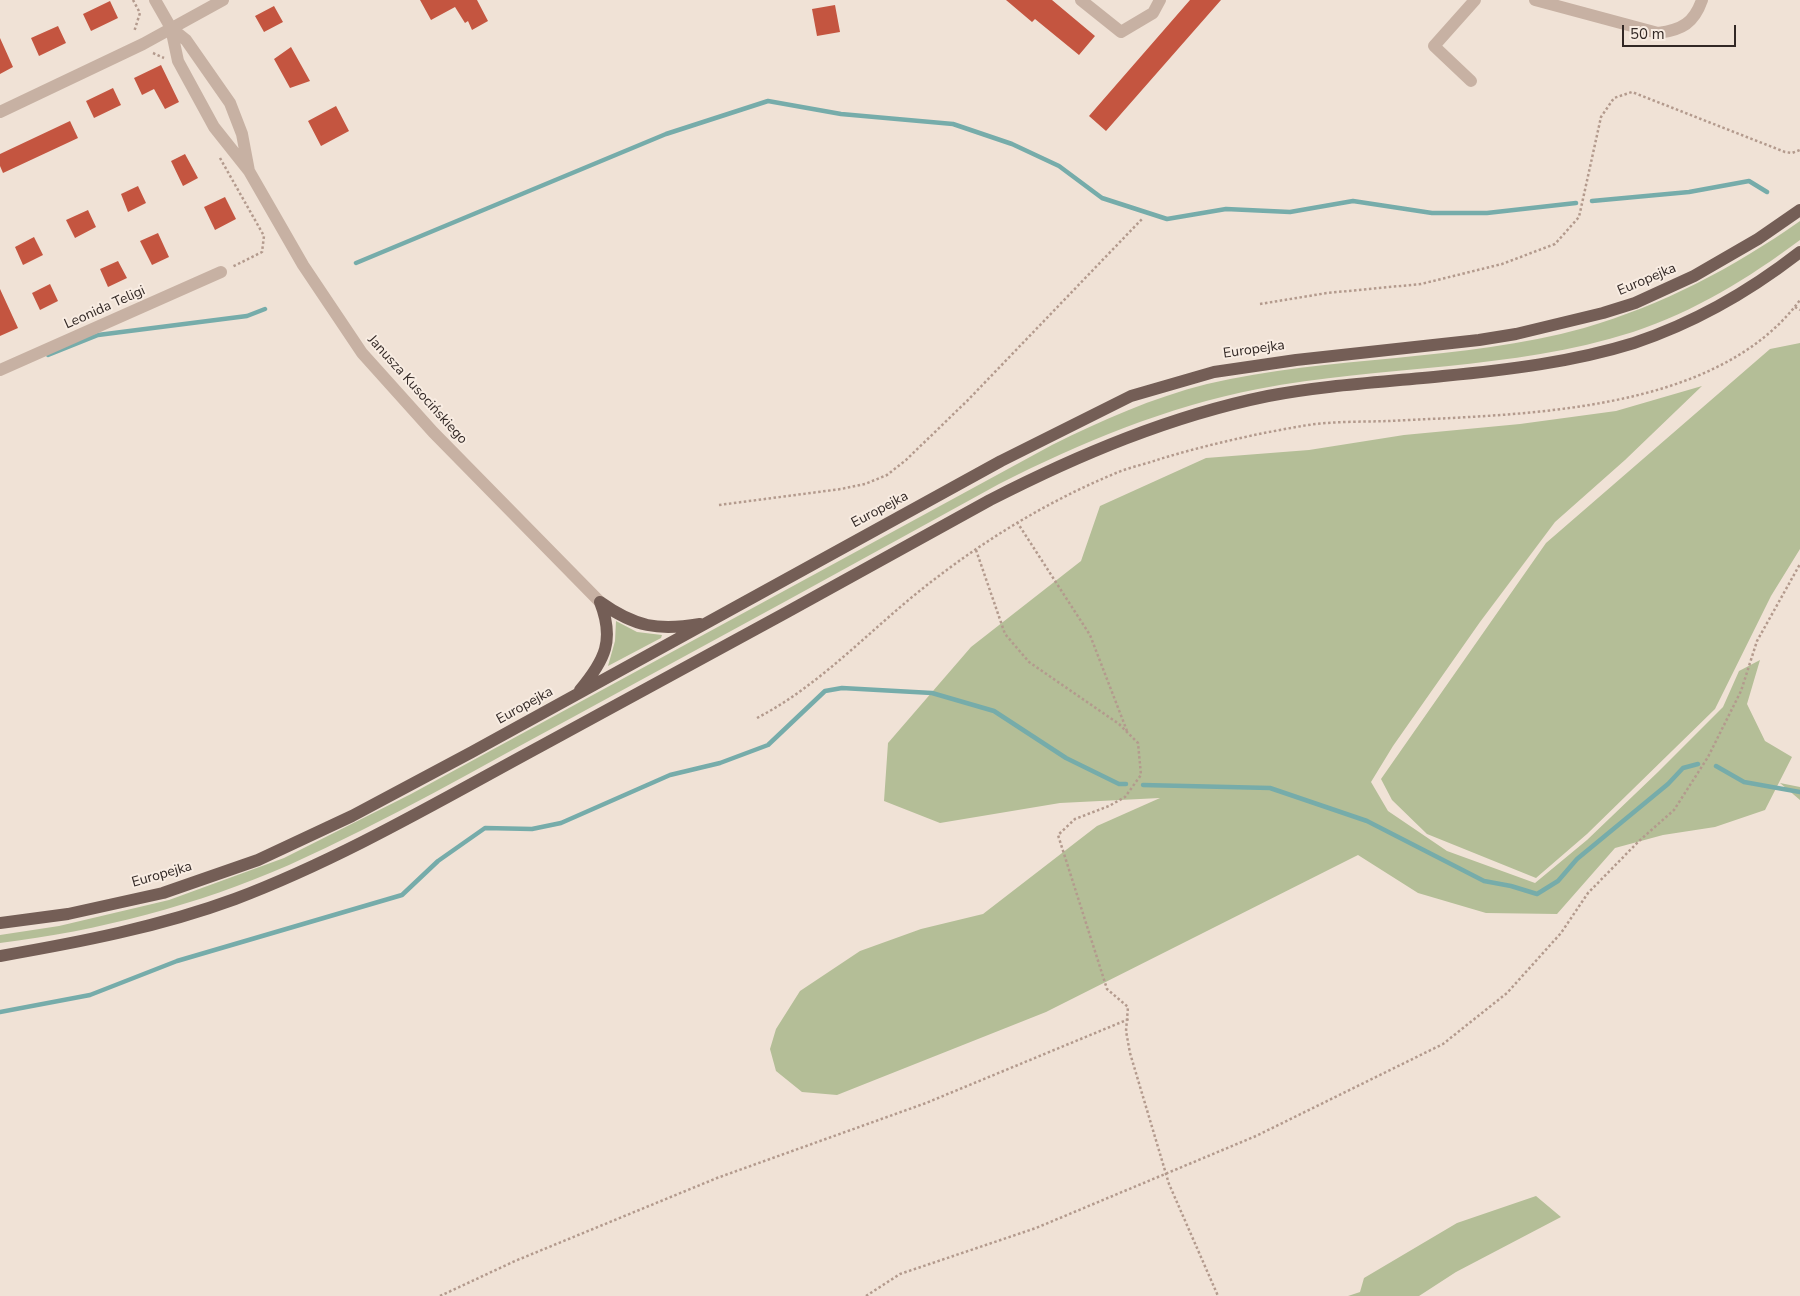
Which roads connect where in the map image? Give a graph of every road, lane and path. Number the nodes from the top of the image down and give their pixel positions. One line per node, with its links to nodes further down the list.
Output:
1 (155, 0): 8 (street, Janusza Kusocińskiego)
2 (223, 0): 8 (street)
3 (1081, 0): 4 (street)
4 (1160, 0)
5 (1475, 0): 9 (street)
6 (1535, 0): 7 (street)
7 (1702, 0)
8 (171, 28): 10 (street); 12 (street, Janusza Kusocińskiego); 12 (street, Janusza Kusocińskiego)
9 (1471, 81)
10 (0, 112)
11 (1800, 150): 19 (path)
12 (249, 171): 27 (street, Janusza Kusocińskiego)
13 (1800, 210): 28 (main road, Europejka)
14 (1142, 218): 23 (path)
15 (262, 252): 17 (path)
16 (1800, 252): 33 (main road)
17 (222, 272): 22 (street, Leonida Teligi)
18 (1800, 300): 20 (path)
19 (1260, 304)
20 (1795, 307): 21 (path); 24 (path)
21 (1800, 310)
22 (0, 370)
23 (719, 505)
24 (1017, 522): 25 (path); 31 (path)
25 (976, 550): 30 (path); 31 (path)
26 (1800, 564): 35 (path)
27 (600, 602): 28 (main road); 29 (main road)
28 (708, 623): 29 (main road, Europejka)
29 (574, 696): 32 (main road, Europejka)
30 (757, 718)
31 (1128, 732): 34 (path)
32 (0, 923)
33 (0, 956)
34 (1129, 1019): 35 (path); 36 (path)
35 (1166, 1174): 37 (path); 38 (path)
36 (440, 1296)
37 (866, 1296)
38 (1218, 1296)

